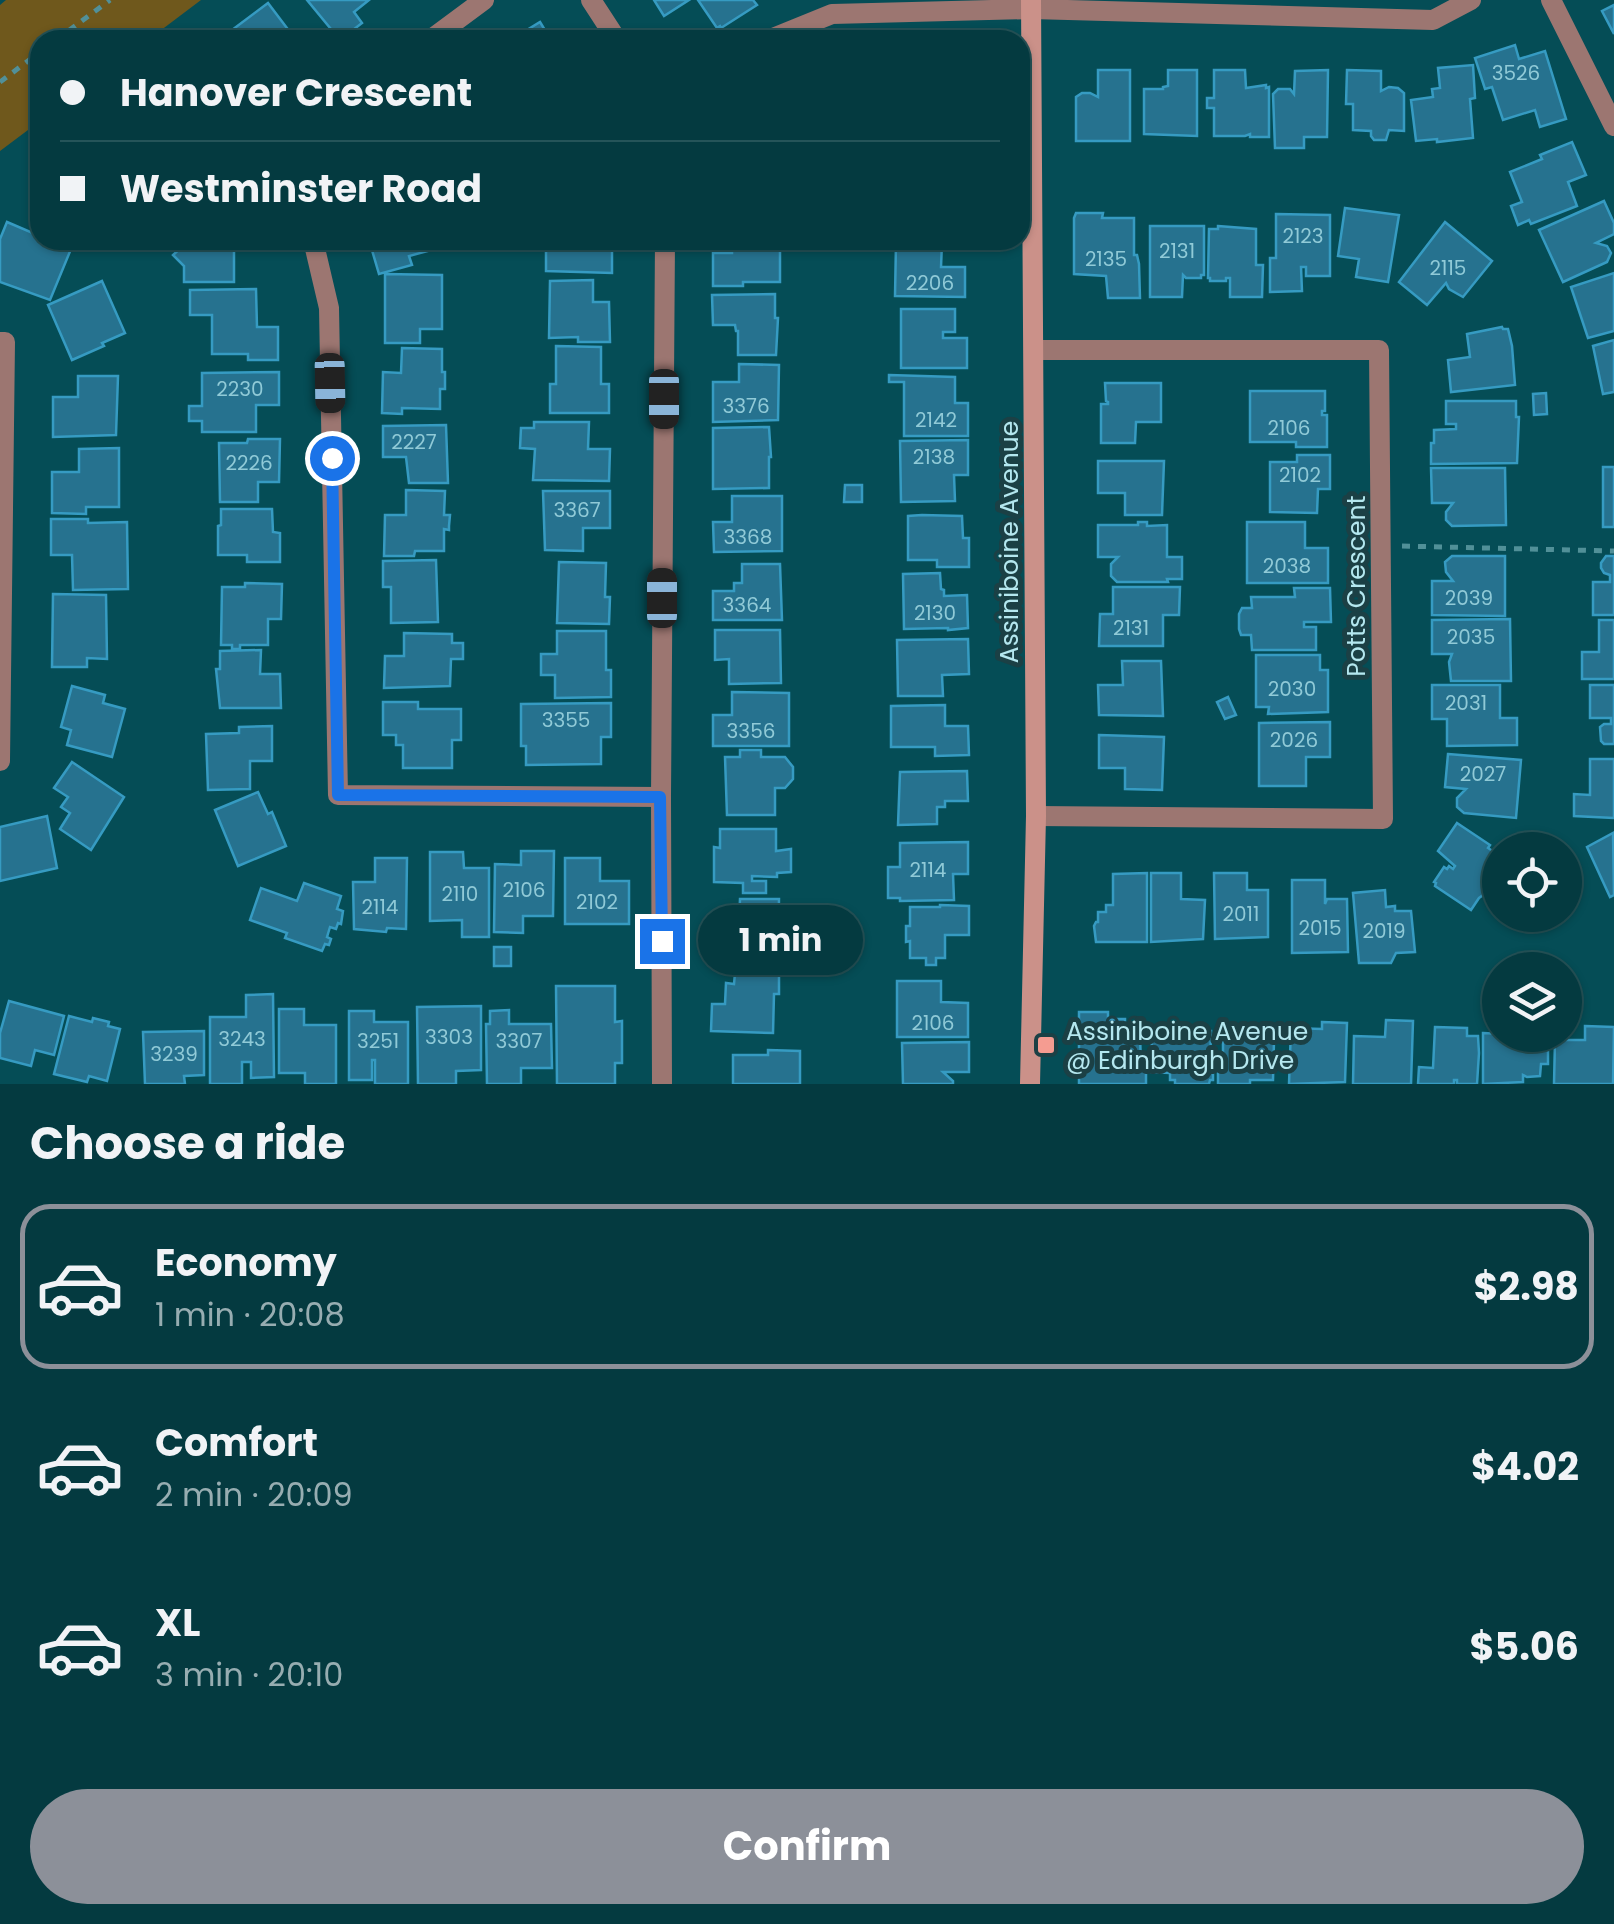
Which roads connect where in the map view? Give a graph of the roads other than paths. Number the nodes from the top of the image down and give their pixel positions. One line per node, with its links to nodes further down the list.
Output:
1 (484, 0): 7 (street)
2 (591, 0): 8 (street)
3 (1472, 0): 6 (street)
4 (1551, 0): 10 (street)
5 (1031, 4): 6 (street); 9 (street); 14 (street, Assiniboine Avenue)
6 (1265, 7)
7 (444, 30)
8 (610, 30)
9 (793, 30)
10 (1614, 126)
11 (314, 250): 16 (street)
12 (665, 250): 16 (street)
13 (0, 342): 15 (street)
14 (1034, 350): 17 (street, Assiniboine Avenue); 17 (street, Potts Crescent)
15 (0, 761)
16 (660, 797): 18 (street)
17 (1036, 816): 19 (street, Assiniboine Avenue)
18 (662, 1084)
19 (1030, 1084)

